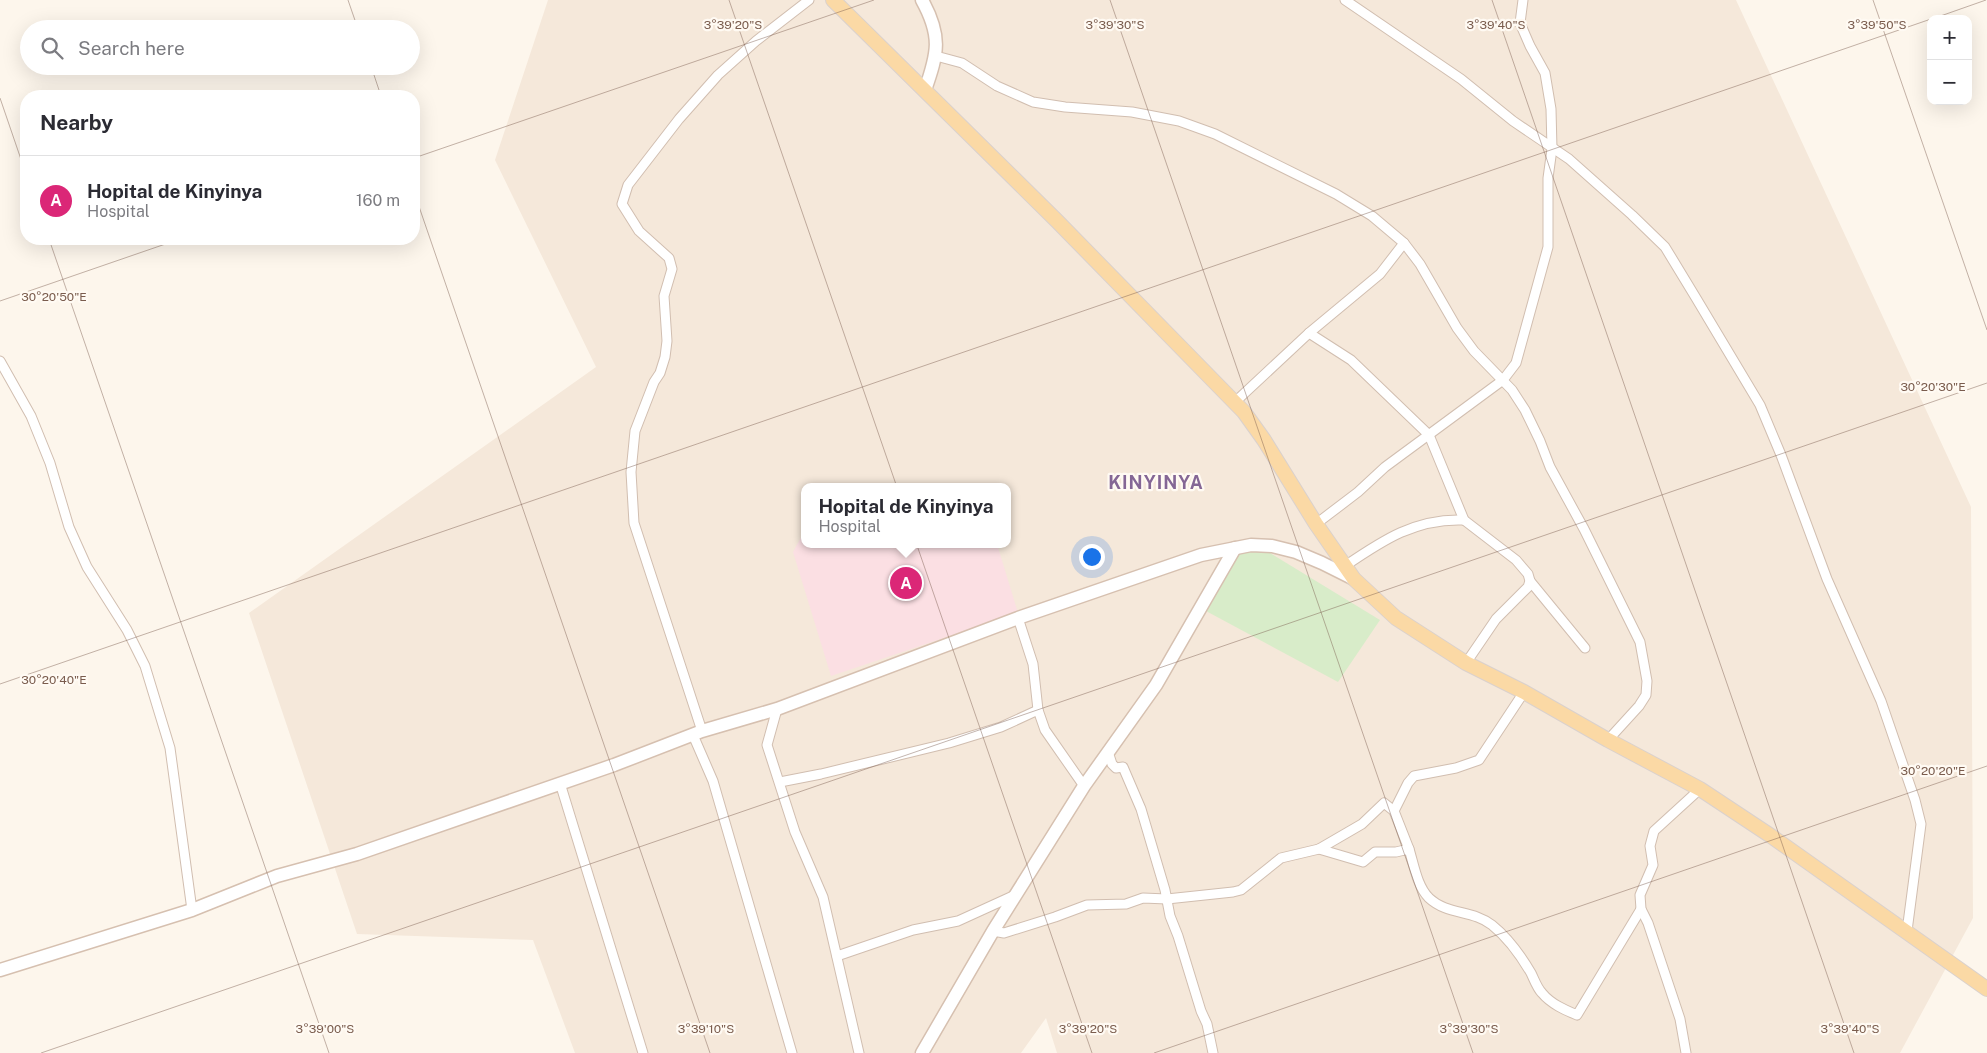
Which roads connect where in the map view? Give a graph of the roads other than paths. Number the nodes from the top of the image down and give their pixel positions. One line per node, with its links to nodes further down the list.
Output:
1 (809, 0): 27 (street)
2 (832, 0): 7 (main road)
3 (922, 0): 6 (main road)
4 (1345, 0): 8 (street)
5 (1523, 0): 8 (street)
6 (936, 56): 7 (main road); 9 (street)
7 (925, 90): 13 (main road)
8 (1552, 149): 12 (street); 42 (street)
9 (1404, 243): 10 (street); 12 (street)
10 (1309, 333): 13 (street); 14 (street)
11 (0, 361): 40 (street)
12 (1503, 380): 14 (street); 28 (street)
13 (1235, 402): 16 (main road)
14 (1429, 435): 15 (street); 16 (street)
15 (1464, 520): 18 (street); 20 (street)
16 (1316, 524): 18 (main road)
17 (1235, 548): 19 (main road); 21 (main road); 29 (main road)
18 (1345, 566): 19 (main road)
19 (1354, 580): 23 (main road)
20 (1530, 581): 22 (street); 23 (street)
21 (1018, 618): 25 (main road); 26 (street)
22 (1584, 648)
23 (1466, 663): 24 (main road)
24 (1524, 692): 28 (main road); 34 (street)
25 (778, 709): 27 (main road); 30 (street)
26 (1038, 710): 30 (street); 32 (street)
27 (698, 733): 31 (main road); 47 (street)
28 (1608, 740): 33 (main road)
29 (1108, 752): 32 (main road); 38 (street)
30 (780, 782): 43 (street)
31 (560, 783): 40 (main road); 46 (street)
32 (1084, 786): 37 (main road)
33 (1700, 789): 39 (street); 42 (main road)
34 (1394, 812): 35 (street); 36 (street)
35 (1319, 849): 36 (street); 38 (street)
36 (1408, 849): 39 (street)
37 (1015, 895): 41 (main road); 43 (street)
38 (1167, 899): 41 (street); 50 (street)
39 (1641, 909): 51 (street)
40 (192, 910): 44 (main road)
41 (993, 931): 49 (main road)
42 (1907, 931): 45 (main road)
43 (836, 956): 48 (street)
44 (0, 970)
45 (1987, 989)
46 (642, 1053)
47 (792, 1053)
48 (859, 1053)
49 (922, 1053)
50 (1214, 1053)
51 (1686, 1053)

